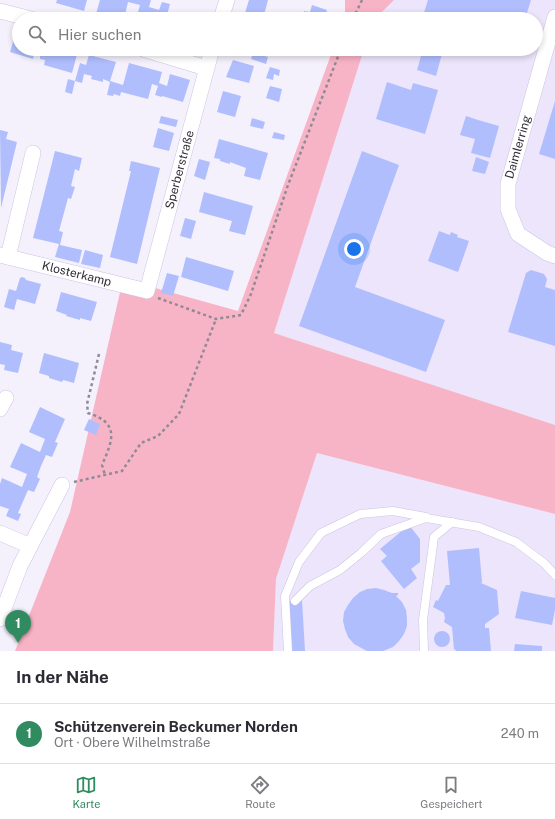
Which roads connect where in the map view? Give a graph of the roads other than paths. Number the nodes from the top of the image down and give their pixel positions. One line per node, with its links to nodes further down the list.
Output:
1 (227, 0): 3 (street)
2 (0, 11): 4 (street)
3 (223, 12)
4 (12, 14)
5 (555, 17): 11 (street, Daimlerring)
6 (166, 56): 8 (street)
7 (210, 56): 8 (street, Sperberstraße)
8 (206, 68): 12 (street, Sperberstraße)
9 (33, 153): 10 (street, Klosterkamp)
10 (4, 256): 12 (street, Klosterkamp)
11 (555, 256)
12 (147, 290)
13 (62, 485): 17 (street)
14 (426, 518): 15 (lane); 19 (lane); 21 (lane)
15 (452, 522): 18 (lane); 22 (lane)
16 (0, 533): 17 (street)
17 (30, 546): 20 (street)
18 (555, 574)
19 (295, 600)
20 (0, 619)
21 (288, 651)
22 (424, 651)

